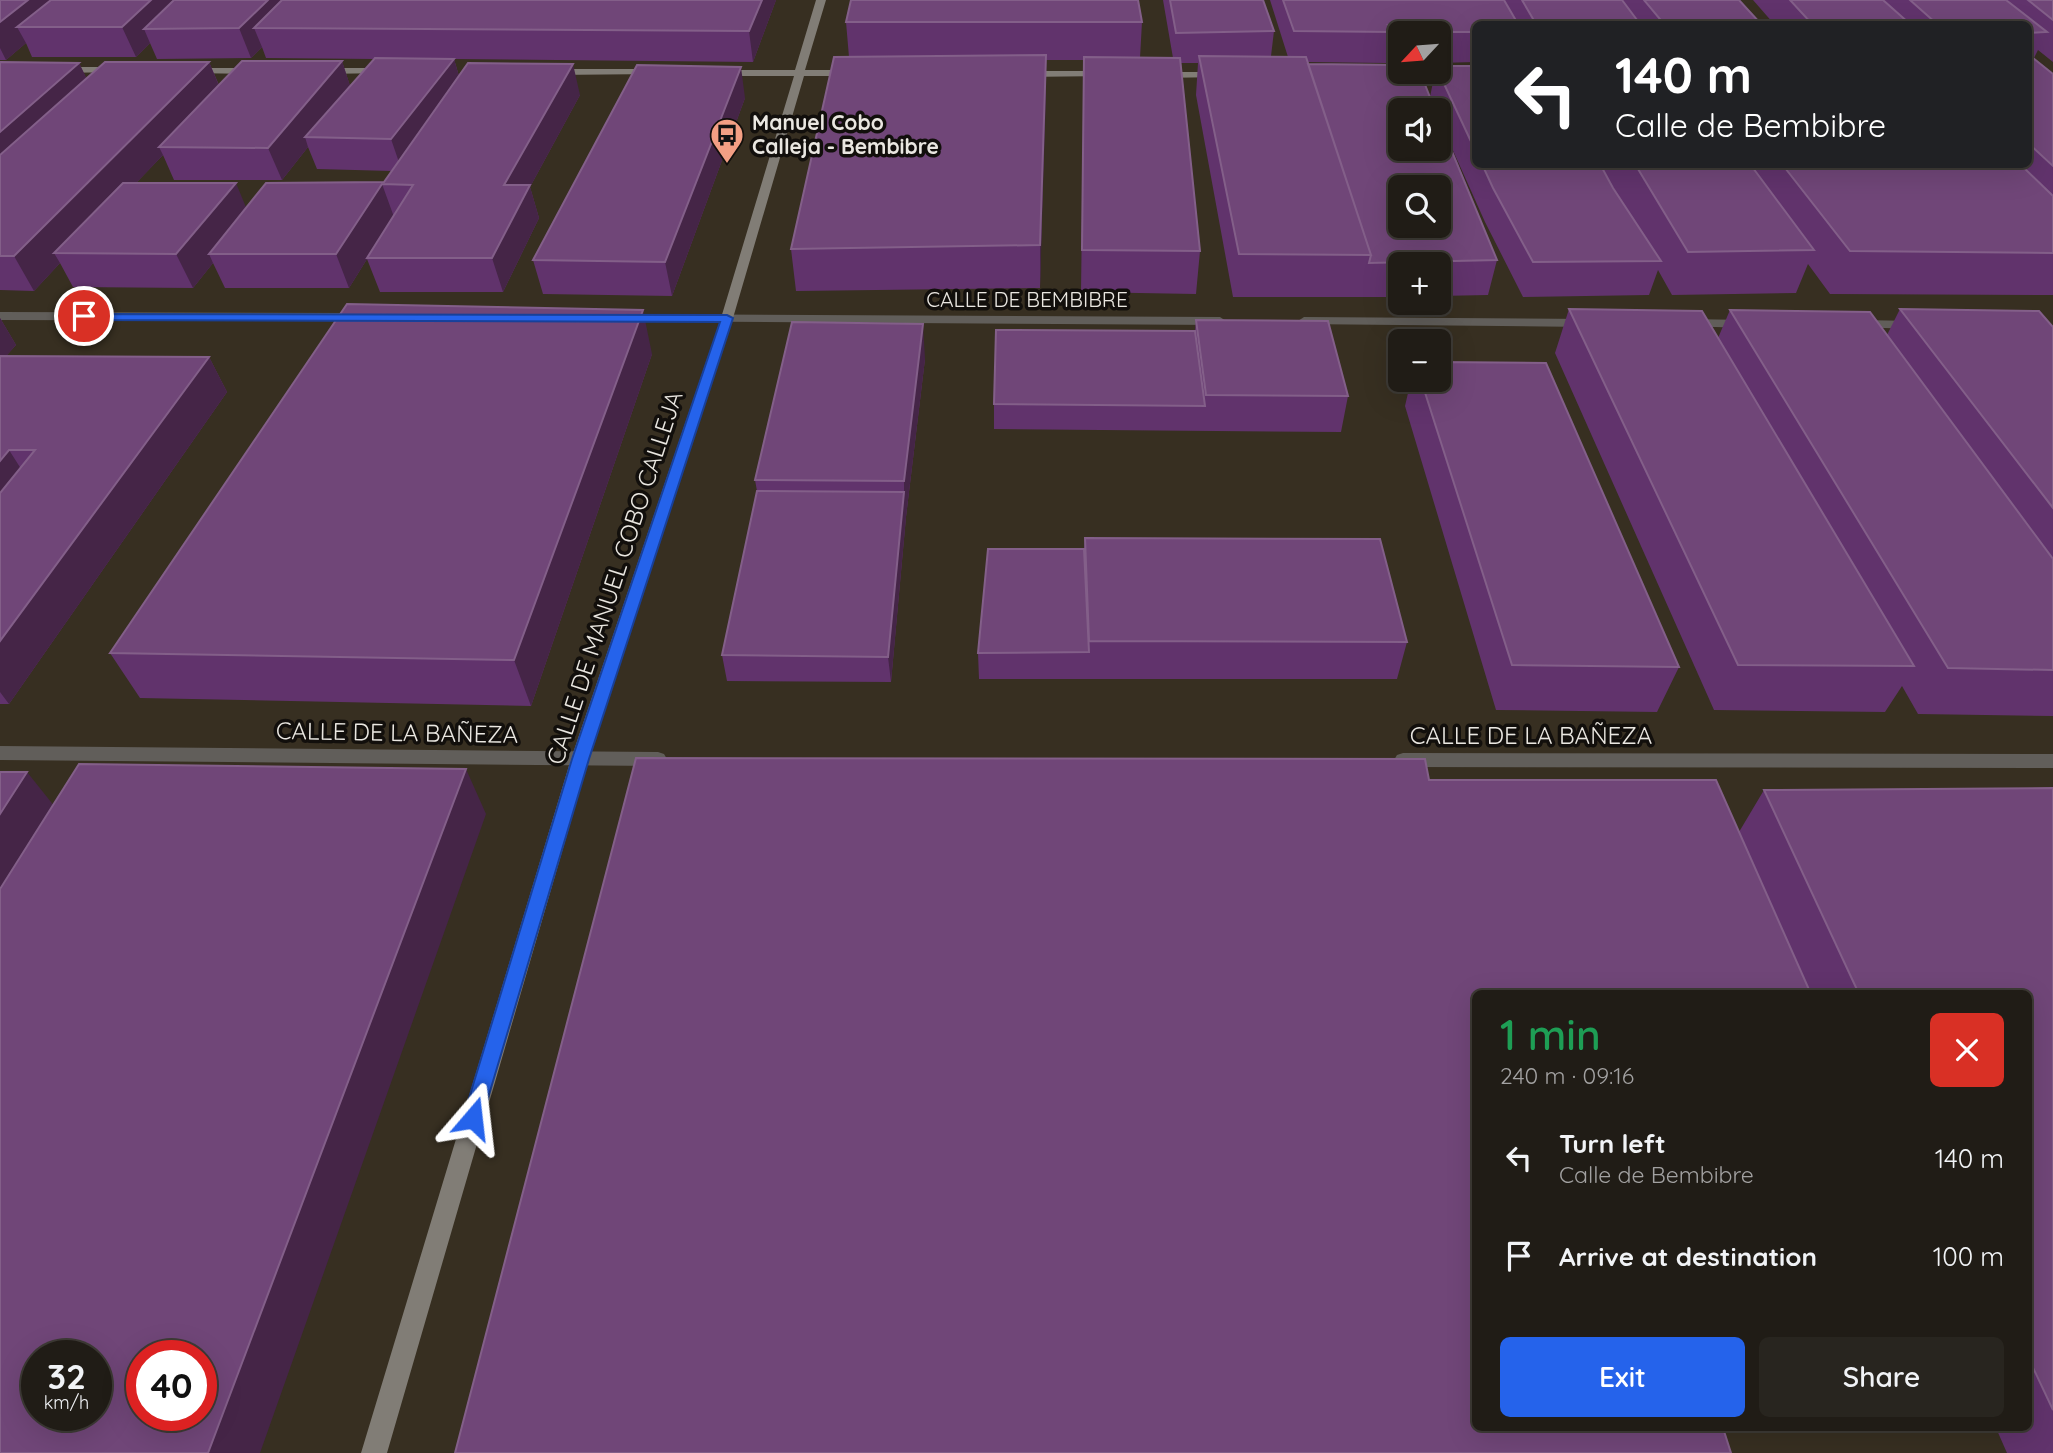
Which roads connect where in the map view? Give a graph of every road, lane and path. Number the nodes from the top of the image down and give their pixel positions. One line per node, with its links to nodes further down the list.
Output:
1 (821, 0): 11 (street, CALLE DE MANUEL COBO CALLEJA)
2 (42, 70): 3 (street)
3 (126, 70)
4 (182, 71): 5 (street)
5 (266, 71)
6 (308, 71): 7 (street)
7 (392, 71)
8 (546, 72): 9 (street)
9 (672, 72)
10 (700, 72): 11 (street)
11 (801, 73): 12 (street); 22 (street, CALLE DE MANUEL COBO CALLEJA)
12 (871, 73)
13 (1008, 74): 14 (street)
14 (1118, 74)
15 (1145, 75): 16 (street)
16 (1228, 75)
17 (1451, 76): 18 (street)
18 (1472, 76)
19 (0, 316): 20 (street)
20 (377, 317)
21 (615, 318): 22 (street, CALLE DE BEMBIBRE)
22 (727, 318): 23 (street, CALLE DE BEMBIBRE); 31 (street, CALLE DE MANUEL COBO CALLEJA)
23 (1234, 321)
24 (1290, 321): 25 (street)
25 (1609, 323)
26 (1678, 323): 27 (street)
27 (1762, 324)
28 (1845, 324): 29 (street)
29 (1928, 325)
30 (0, 753): 31 (street, CALLE DE LA BAÑEZA)
31 (580, 759): 32 (street, CALLE DE LA BAÑEZA); 35 (street, CALLE DE MANUEL COBO CALLEJA)
32 (682, 759)
33 (1388, 760): 34 (street, CALLE DE LA BAÑEZA)
34 (2053, 761)
35 (374, 1453)

